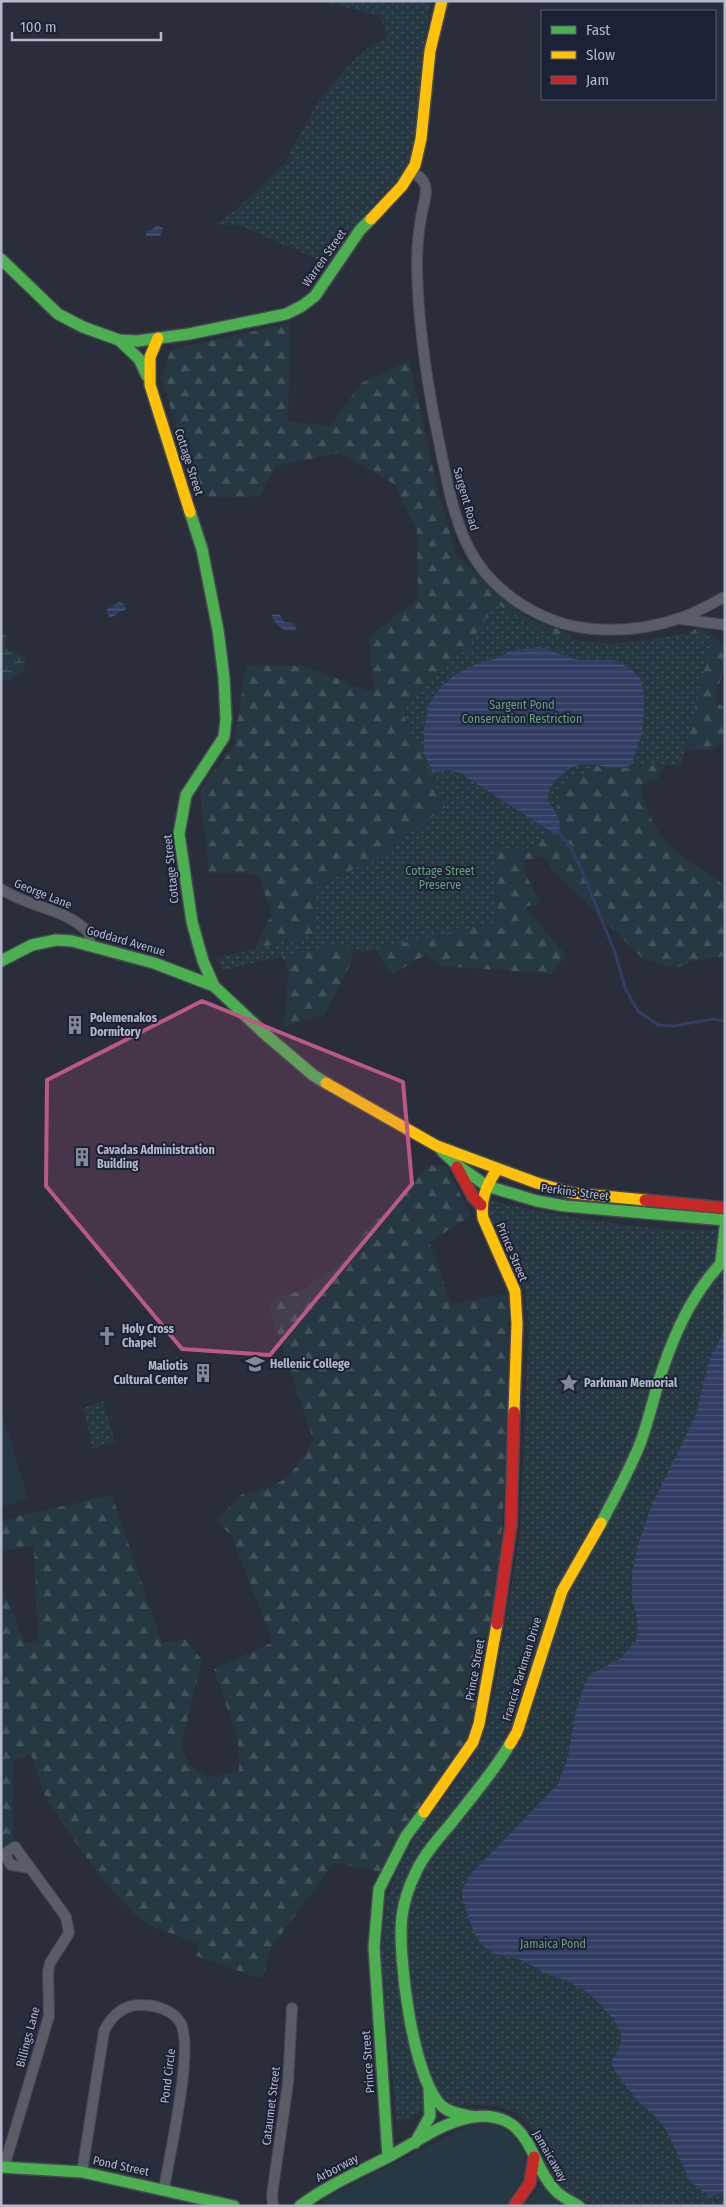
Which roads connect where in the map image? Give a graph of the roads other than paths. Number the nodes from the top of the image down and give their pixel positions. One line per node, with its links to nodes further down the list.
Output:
1 (442, 1): 2 (main road, Warren Street)
2 (412, 172): 4 (main road, Warren Street); 8 (street, Sargent Road)
3 (1, 259): 5 (main road, Warren Street)
4 (158, 338): 5 (main road, Warren Street); 6 (main road, Cottage Street)
5 (120, 340): 6 (main road, Cottage Street)
6 (150, 385): 13 (main road, Cottage Street)
7 (725, 597): 8 (street, Sargent Road)
8 (680, 618): 9 (street)
9 (725, 625)
10 (1, 890): 11 (street, George Lane)
11 (90, 944): 12 (main road, Goddard Avenue); 13 (main road, Goddard Avenue)
12 (1, 961)
13 (214, 986): 14 (main road, Cottage Street)
14 (373, 1109): 15 (main road, Perkins Street)
15 (437, 1146): 16 (main road, Perkins Street); 17 (main road, Perkins Street)
16 (456, 1165): 18 (main road, Perkins Street); 19 (main road)
17 (497, 1169): 18 (main road); 20 (main road, Perkins Street)
18 (487, 1186): 19 (main road); 21 (main road, Perkins Street)
19 (481, 1205): 29 (main road, Prince Street)
20 (725, 1208)
21 (725, 1220)
22 (725, 1227): 23 (main road, Francis Parkman Drive)
23 (723, 1260): 26 (main road, Francis Parkman Drive)
24 (30, 1868): 31 (street, Billings Lane)
25 (292, 2008): 36 (street, Cataumet Street)
26 (428, 2085): 27 (main road, Francis Parkman Drive); 28 (main road, Francis Parkman Drive)
27 (474, 2117): 28 (main road, Jamaicaway); 30 (main road, Jamaicaway)
28 (415, 2142): 29 (main road, Jamaicaway)
29 (388, 2157): 33 (main road, Arborway)
30 (534, 2157): 39 (main road); 40 (main road, Jamaicaway)
31 (3, 2167): 32 (main road, Pond Street)
32 (82, 2172): 34 (main road, Pond Street); 34 (street, Pond Circle)
33 (332, 2186): 37 (main road, Arborway); 38 (main road)
34 (164, 2189): 35 (main road, Pond Street)
35 (234, 2206)
36 (273, 2206)
37 (300, 2206)
38 (316, 2206)
39 (514, 2206)
40 (579, 2206)

